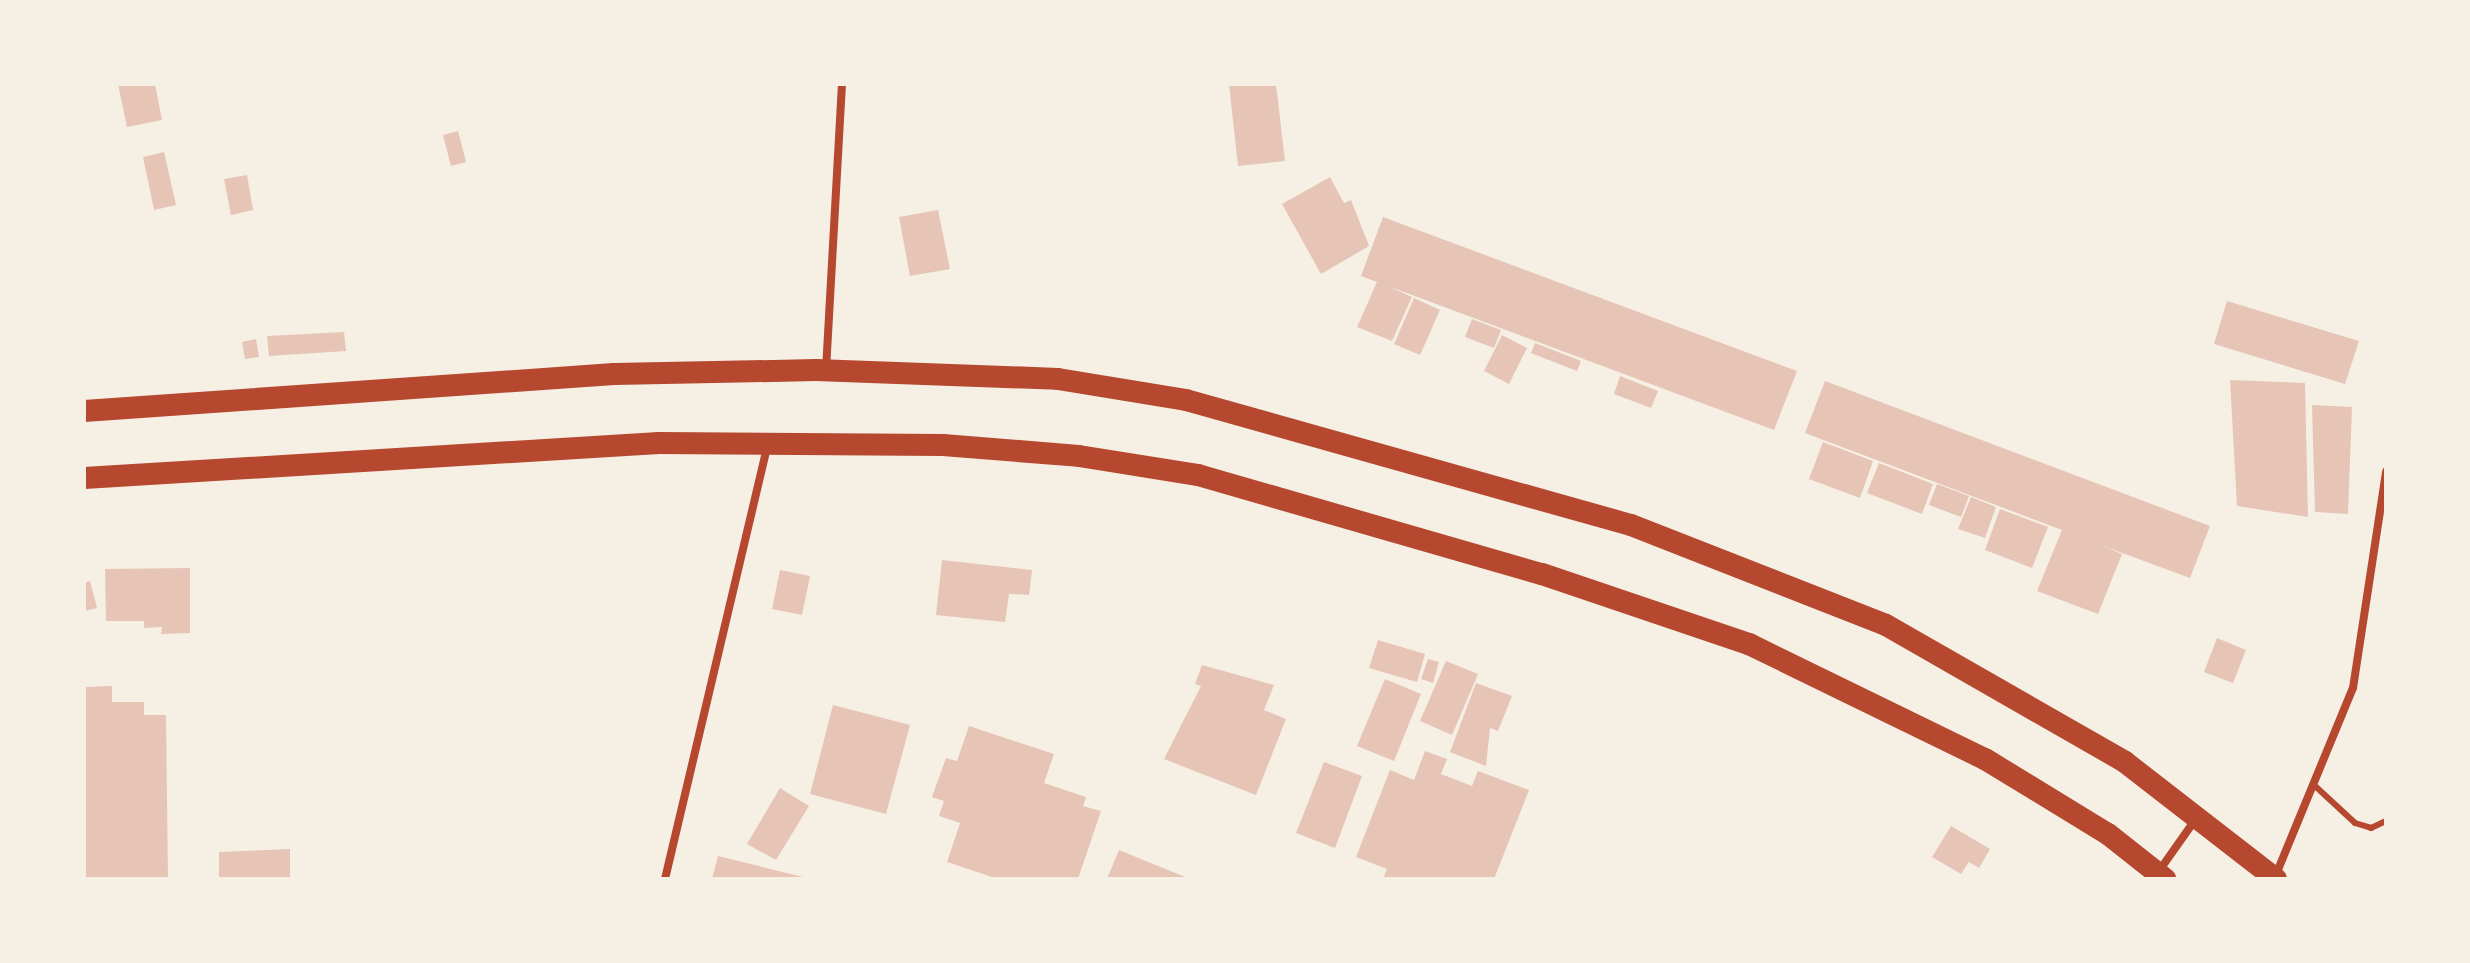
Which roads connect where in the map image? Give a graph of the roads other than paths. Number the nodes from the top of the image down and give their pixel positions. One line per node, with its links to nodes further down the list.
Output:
1 (842, 84): 2 (street)
2 (826, 371): 3 (highway); 8 (highway)
3 (84, 411)
4 (767, 445): 6 (highway); 10 (highway); 11 (street)
5 (2386, 472): 7 (street)
6 (84, 478)
7 (2314, 785): 9 (lane); 12 (street)
8 (2198, 816): 10 (street); 12 (highway)
9 (2386, 821)
10 (2160, 877)
11 (665, 879)
12 (2275, 879)

